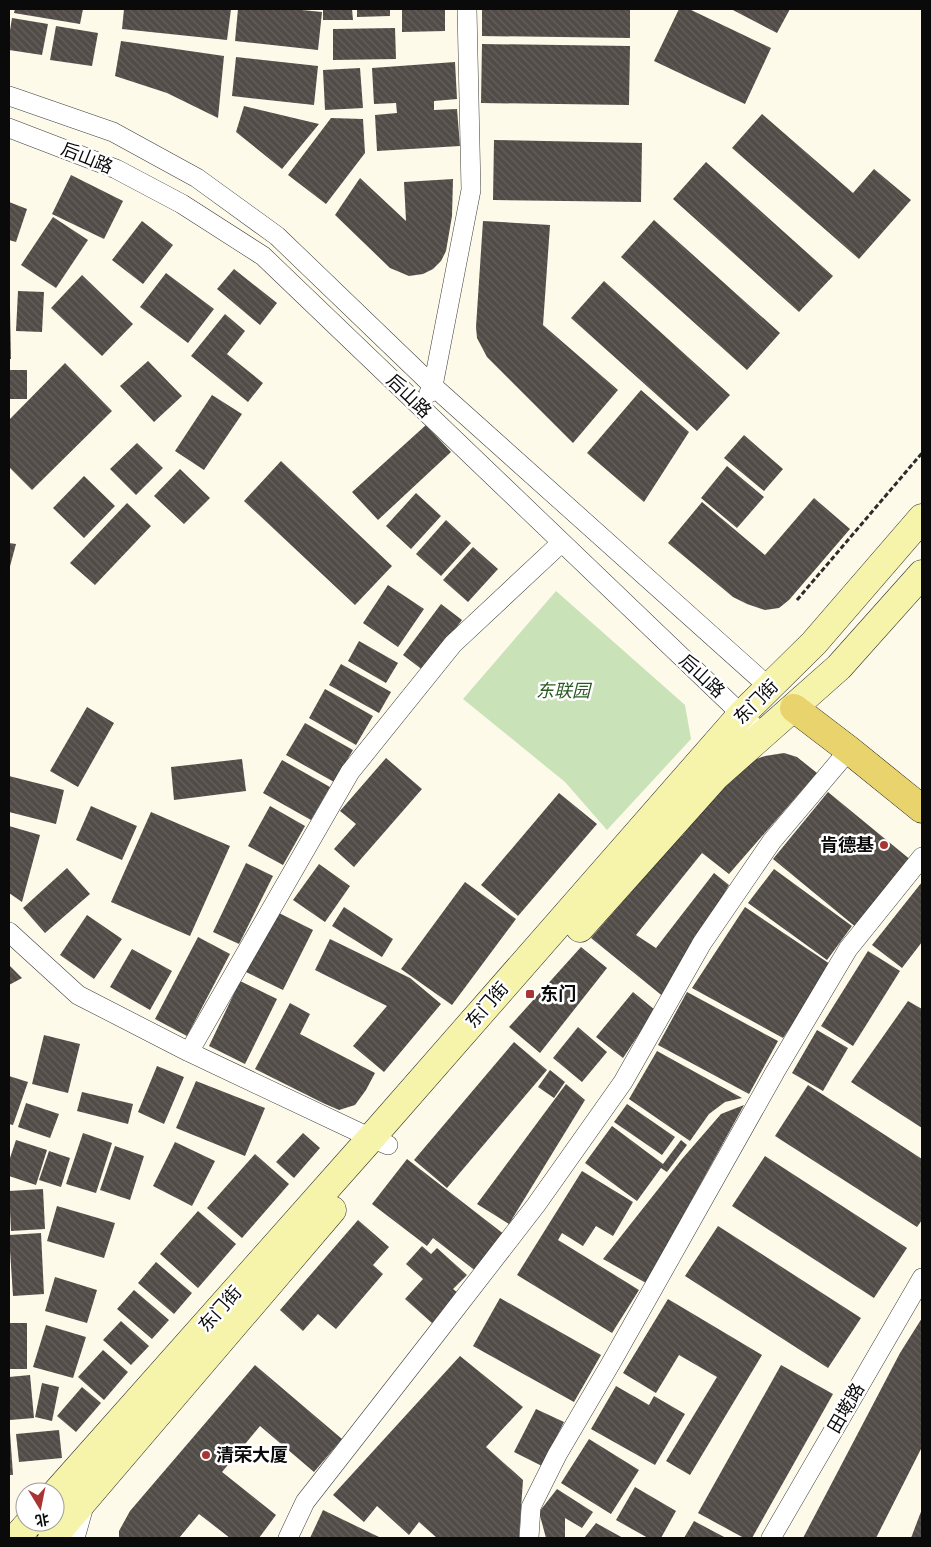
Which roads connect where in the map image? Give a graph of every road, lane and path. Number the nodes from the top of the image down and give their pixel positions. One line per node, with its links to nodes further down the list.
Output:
1 (467, 9): 4 (street)
2 (9, 96): 4 (street, 后山路)
3 (9, 128): 5 (street, 后山路)
4 (433, 386): 5 (street); 11 (street, 后山路)
5 (420, 407): 8 (street, 后山路)
6 (922, 453): 10 (path)
7 (922, 518): 11 (street, 东门街)
8 (561, 543): 13 (street, 后山路); 19 (street)
9 (922, 574): 12 (street, 东门街)
10 (797, 600)
11 (770, 688): 12 (street); 13 (street, 东门街)
12 (794, 708): 14 (street, 东门街); 15 (main road)
13 (742, 714): 14 (street, 后山路); 20 (street, 东门街)
14 (762, 734): 20 (street, 东门街)
15 (849, 750): 16 (main road); 26 (street)
16 (922, 809)
17 (922, 857): 27 (street)
18 (9, 932): 19 (street)
19 (189, 1052): 20 (street)
20 (379, 1142): 22 (street, 东门街); 23 (street, 东门街)
21 (922, 1278): 28 (street, 田墘路)
22 (65, 1483)
23 (86, 1497): 24 (street, 东门街); 25 (street)
24 (52, 1538)
25 (75, 1538)
26 (288, 1538)
27 (530, 1538)
28 (771, 1538)

